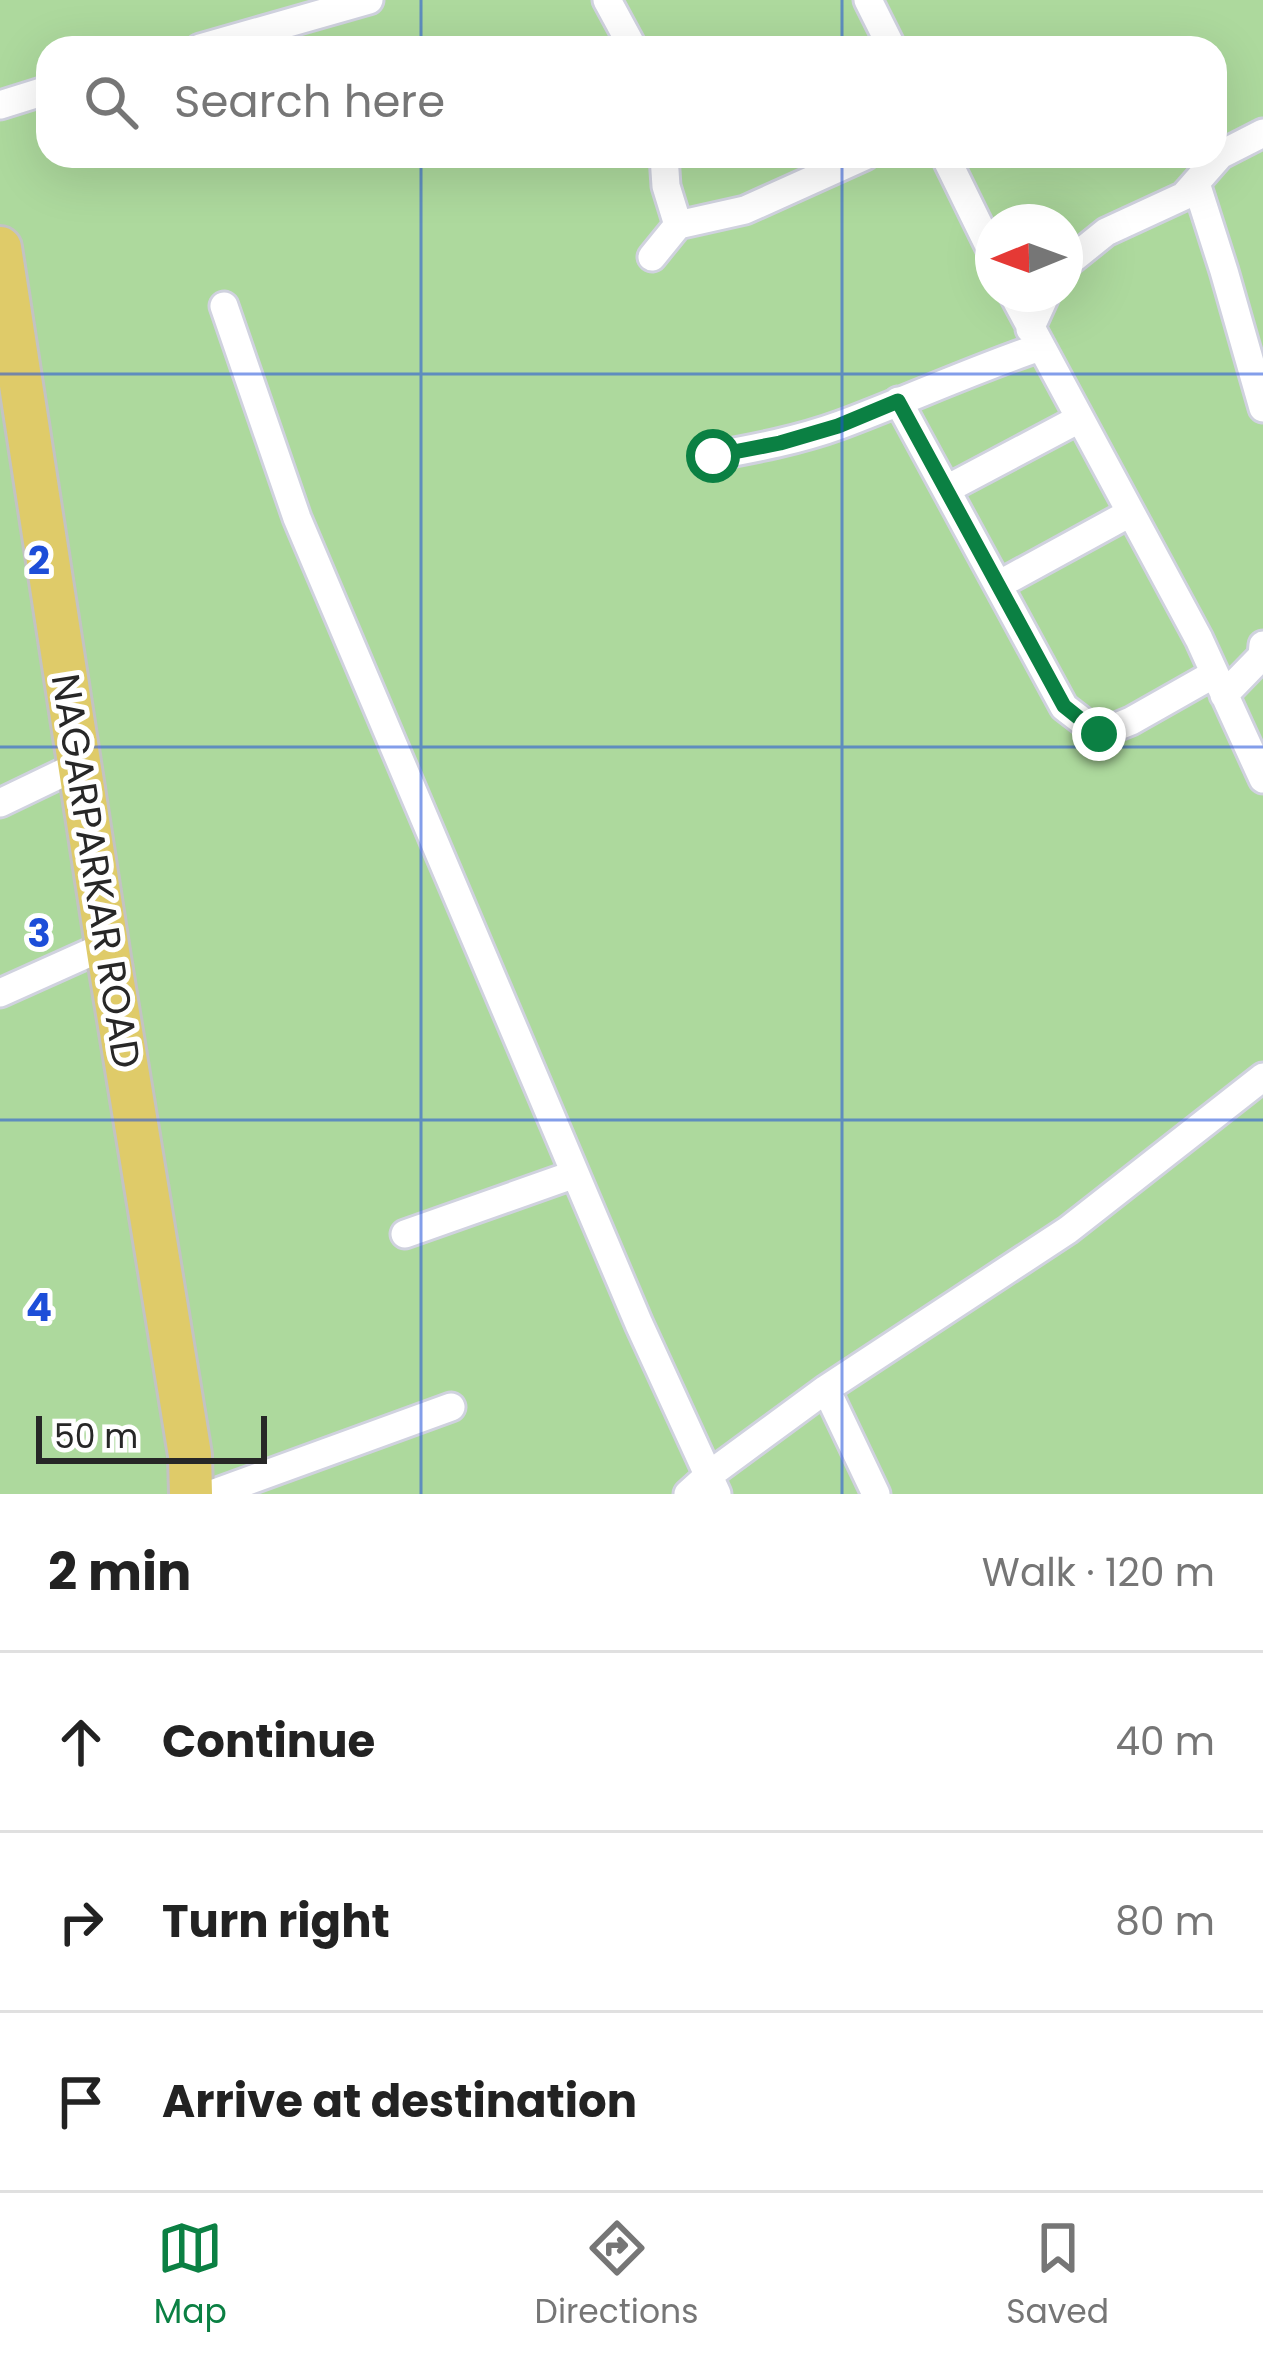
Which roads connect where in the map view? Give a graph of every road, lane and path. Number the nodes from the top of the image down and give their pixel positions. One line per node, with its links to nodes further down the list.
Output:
1 (369, 0): 4 (street)
2 (608, 0): 5 (street)
3 (868, 0): 6 (street)
4 (242, 36)
5 (627, 36)
6 (886, 36)
7 (36, 94): 8 (street)
8 (0, 104)
9 (1263, 133): 10 (street)
10 (1227, 151)
11 (665, 168): 17 (street)
12 (838, 168): 17 (street)
13 (951, 168): 16 (street)
14 (1209, 168): 15 (street)
15 (1196, 183): 19 (street); 27 (street)
16 (975, 217)
17 (678, 225): 20 (street)
18 (0, 248): 24 (main road, NAGARPARKAR ROAD)
19 (1083, 251)
20 (652, 257)
21 (224, 306): 41 (street)
22 (1022, 312): 25 (street)
23 (1042, 312): 25 (street)
24 (7, 338): 35 (main road, NAGARPARKAR ROAD)
25 (1035, 338): 26 (street); 28 (street)
26 (898, 401): 29 (street); 30 (street)
27 (1263, 409)
28 (1079, 419): 30 (street); 31 (street)
29 (713, 456)
30 (947, 489): 32 (street)
31 (1130, 513): 32 (street); 34 (street)
32 (1000, 584): 34 (street)
33 (1263, 645): 34 (street)
34 (1219, 684): 36 (street)
35 (80, 765): 37 (street); 38 (main road, NAGARPARKAR ROAD)
36 (1260, 767)
37 (0, 803)
38 (107, 945): 39 (street); 46 (main road, NAGARPARKAR ROAD)
39 (0, 993)
40 (1263, 1077): 43 (street)
41 (575, 1174): 42 (street); 45 (street)
42 (405, 1234)
43 (826, 1389): 45 (street); 48 (street)
44 (452, 1407): 47 (street)
45 (705, 1488)
46 (191, 1494)
47 (212, 1494)
48 (876, 1494)

